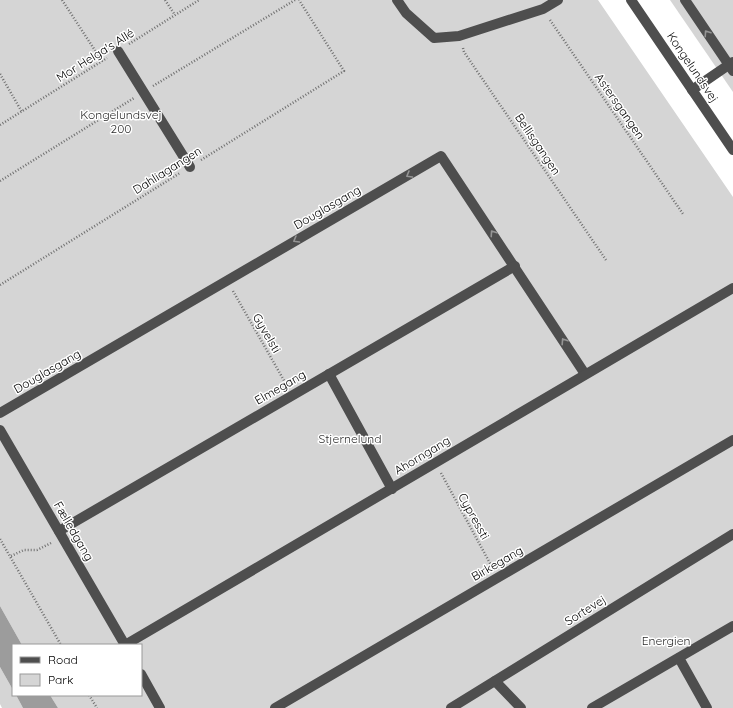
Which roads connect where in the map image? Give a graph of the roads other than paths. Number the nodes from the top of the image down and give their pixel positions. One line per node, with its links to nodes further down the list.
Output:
1 (397, 0): 2 (street)
2 (558, 0)
3 (631, 0): 7 (street, Kongelundsvej)
4 (685, 0): 6 (street, one-way to 4)
5 (118, 51): 9 (street)
6 (732, 66): 7 (street)
7 (692, 90): 8 (street, Kongelundsvej)
8 (733, 150)
9 (190, 167)
10 (515, 266): 12 (street, Elmegang); 13 (street, Douglasgang, one-way to 10); 14 (street, Douglasgang, one-way to 14)
11 (733, 288): 13 (street, Ahorngang)
12 (329, 374): 17 (street); 18 (street, Elmegang)
13 (586, 374): 17 (street, Ahorngang)
14 (0, 413)
15 (0, 430): 18 (street, Fælledgang)
16 (733, 440): 27 (street, Birkegang)
17 (392, 489): 22 (street, Ahorngang)
18 (59, 531): 21 (street, Fælledgang)
19 (733, 534): 25 (street, Sortevej)
20 (733, 626): 23 (street)
21 (124, 644)
22 (127, 644)
23 (679, 658): 30 (street); 31 (street)
24 (142, 676): 26 (street)
25 (494, 681): 28 (street, Sortevej); 29 (street)
26 (160, 708)
27 (275, 708)
28 (451, 708)
29 (521, 708)
30 (592, 708)
31 (707, 708)

